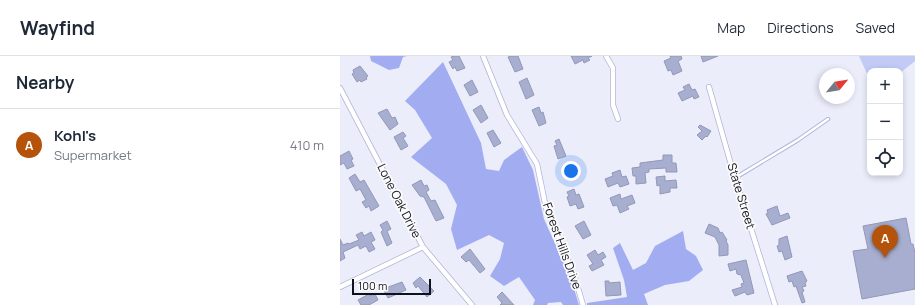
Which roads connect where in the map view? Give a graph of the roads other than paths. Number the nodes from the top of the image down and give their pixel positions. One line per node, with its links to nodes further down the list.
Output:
1 (483, 56): 11 (street, Forest Hills Drive)
2 (606, 56): 6 (street)
3 (709, 87): 7 (street, State Street)
4 (340, 88): 8 (street, Lone Oak Drive)
5 (828, 118): 7 (lane)
6 (618, 119)
7 (735, 178): 12 (street, State Street)
8 (422, 247): 9 (street); 10 (street, Lone Oak Drive)
9 (340, 287)
10 (472, 305)
11 (582, 305)
12 (775, 305)

